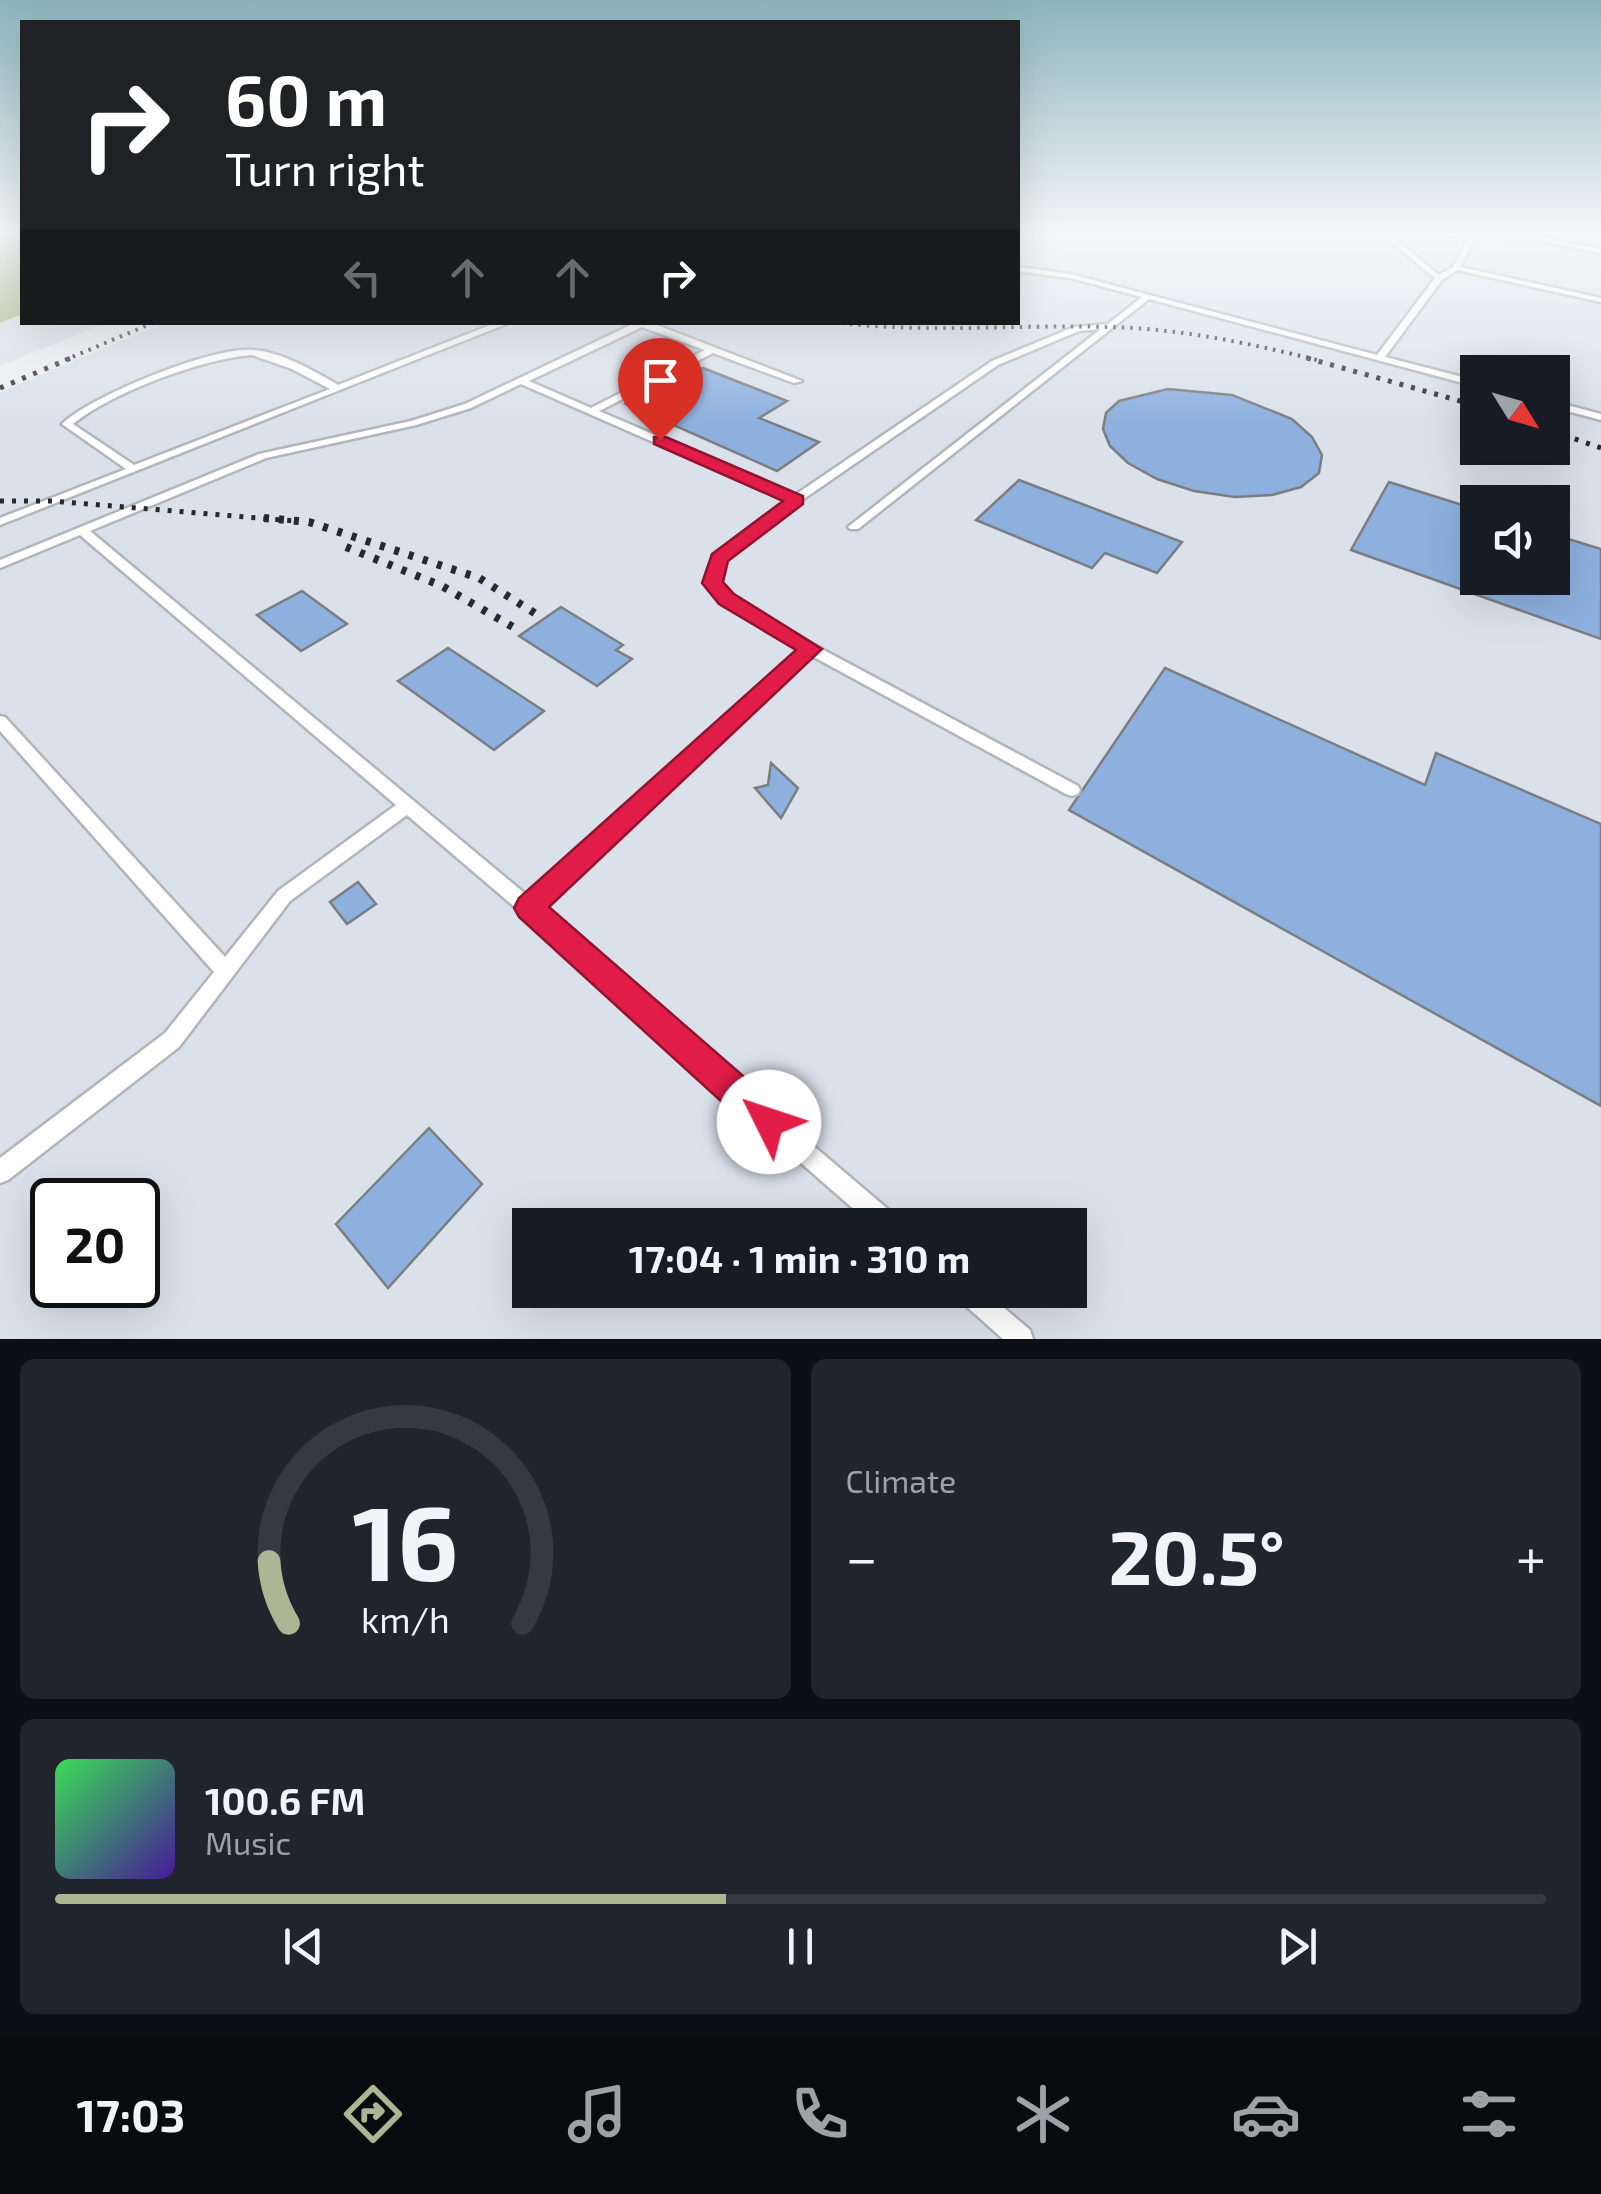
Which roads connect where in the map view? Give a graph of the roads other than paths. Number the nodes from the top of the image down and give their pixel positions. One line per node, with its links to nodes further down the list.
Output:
1 (1147, 296): 7 (lane)
2 (1149, 296): 9 (lane)
3 (1425, 296): 9 (lane)
4 (500, 325): 13 (lane)
5 (640, 325): 11 (lane)
6 (649, 325): 8 (lane)
7 (1108, 326): 18 (lane); 20 (lane)
8 (712, 350): 12 (lane); 15 (lane)
9 (1380, 358): 10 (lane)
10 (1460, 379)
11 (522, 381): 15 (lane); 21 (lane)
12 (797, 381)
13 (337, 390): 17 (lane); 17 (lane)
14 (1570, 409): 16 (lane)
15 (592, 411): 18 (lane)
16 (1601, 417)
17 (134, 469): 19 (lane)
18 (796, 500): 23 (lane)
19 (0, 522)
20 (854, 527)
21 (81, 530): 22 (lane); 26 (lane)
22 (0, 564)
23 (811, 649): 25 (lane); 27 (lane)
24 (0, 720): 28 (lane)
25 (1072, 790)
26 (407, 806): 27 (lane); 28 (lane)
27 (529, 908): 30 (lane)
28 (224, 971): 29 (lane)
29 (0, 1172)
30 (869, 1208)
31 (986, 1308): 32 (lane)
32 (1022, 1339)

